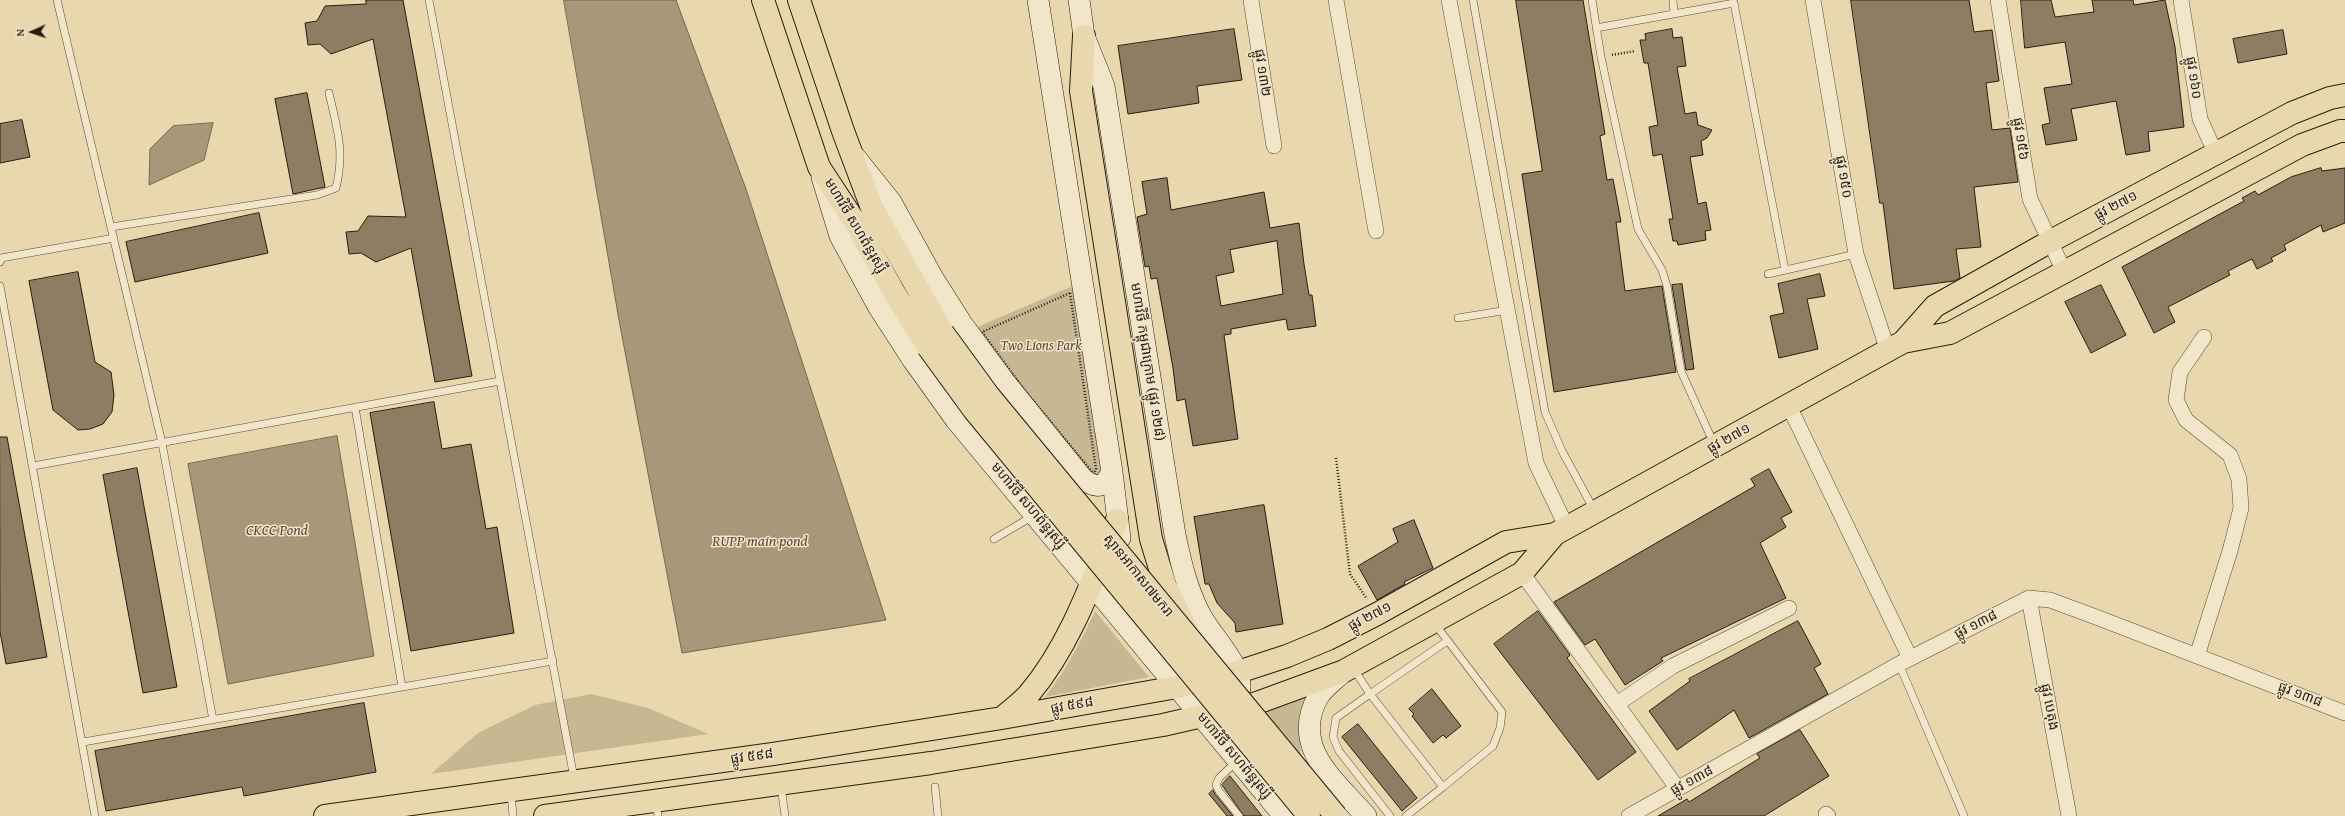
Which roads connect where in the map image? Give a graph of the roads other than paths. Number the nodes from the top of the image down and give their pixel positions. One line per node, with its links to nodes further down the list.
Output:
1 (57, 0): 26 (lane)
2 (429, 0): 41 (lane)
3 (763, 0): 25 (main road, មហាវិថី សហព័ន្ធរុស្ស៊ី)
4 (799, 0): 24 (main road, មហាវិថី សហព័ន្ធរុស្ស៊ី)
5 (1038, 0): 47 (main road)
6 (1079, 0): 18 (main road, មហាវិថី កម្ពុជាក្រោម (ផ្លូវ ១២៨))
7 (1251, 0): 22 (street, ផ្លូវ ១៣២)
8 (1336, 0): 27 (street)
9 (1449, 0): 36 (street)
10 (1472, 0): 50 (lane)
11 (1592, 0): 17 (lane)
12 (1673, 0): 16 (lane)
13 (1813, 0): 30 (street, ផ្លូវ ១៥០)
14 (1998, 0): 29 (street, ផ្លូវ ១៥៦)
15 (2181, 0): 23 (street, ផ្លូវ ១៦០)
16 (1674, 14): 17 (lane); 32 (lane)
17 (1596, 28): 45 (lane)
18 (1084, 36): 60 (main road, bridge); 66 (main road, មហាវិថី កម្ពុជាក្រោម (ផ្លូវ ១២៨))
19 (329, 93): 26 (lane)
20 (2345, 95): 23 (main road, ផ្លូវ ២៧១)
21 (2345, 132): 33 (main road, ផ្លូវ ២៧១)
22 (1274, 146)
23 (2215, 152): 29 (main road, ផ្លូវ ២៧១)
24 (852, 154): 39 (main road, មហាវិថី សហព័ន្ធរុស្ស៊ី); 48 (main road, មហាវិថី សហព័ន្ធរុស្ស៊ី)
25 (819, 167): 39 (main road, មហាវិថី សហព័ន្ធរុស្ស៊ី); 49 (main road, មហាវិថី សហព័ន្ធរុស្ស៊ី)
26 (111, 227): 28 (lane)
27 (1376, 231)
28 (114, 238): 31 (lane); 44 (lane)
29 (2050, 242): 33 (street, ផ្លូវ ១៥៦); 40 (main road, ផ្លូវ ២៧១)
30 (1856, 254): 32 (lane); 40 (street, ផ្លូវ ១៥០)
31 (0, 262)
32 (1785, 270): 34 (lane)
33 (2064, 271): 40 (main road, ផ្លូវ ២៧១)
34 (1768, 274)
35 (0, 286): 46 (lane)
36 (1508, 310): 37 (lane); 52 (street)
37 (1458, 318)
38 (2204, 337): 62 (street)
39 (935, 340): 60 (main road, ស្ពានអាកាស៧មករា, bridge); 95 (main road, ស្ពានអាកាស៧មករា, bridge)
40 (1895, 347): 42 (main road, ផ្លូវ ២៧១)
41 (500, 381): 43 (lane); 63 (lane)
42 (1789, 406): 45 (main road, ផ្លូវ ២៧១); 64 (street)
43 (356, 407): 44 (lane); 67 (lane)
44 (162, 443): 46 (lane); 75 (lane)
45 (1715, 446): 50 (main road, ផ្លូវ ២៧១)
46 (33, 466): 76 (lane)
47 (1112, 472): 48 (main road); 51 (main road)
48 (1083, 479): 49 (main road)
49 (1032, 512): 53 (lane); 55 (main road, មហាវិថី សហព័ន្ធរុស្ស៊ី)
50 (1596, 512): 52 (main road, ផ្លូវ ២៧១)
51 (1117, 520): 55 (main road); 61 (main road)
52 (1561, 531): 54 (main road, ផ្លូវ ២៧១); 66 (main road, ផ្លូវ ២៧១)
53 (994, 539)
54 (1522, 573): 58 (main road, ផ្លូវ ២៧១); 70 (street)
55 (1092, 583): 61 (main road, មហាវិថី សហព័ន្ធរុស្ស៊ី); 74 (main road)
56 (2029, 598): 62 (street, ផ្លូវ ១៣៨); 64 (street, ផ្លូវ ១៣៨); 101 (street, ផ្លូវ បេតុង)
57 (1789, 608): 70 (street)
58 (1434, 622): 59 (lane); 65 (main road, ផ្លូវ ២៧១)
59 (1447, 641): 69 (lane); 81 (lane)
60 (1194, 645): 96 (main road, ស្ពានអាកាស៧មករា, bridge)
61 (1147, 651): 68 (main road, មហាវិថី សហព័ន្ធរុស្ស៊ី)
62 (2197, 656): 72 (street, ផ្លូវ ១៣៨)
63 (553, 661): 67 (lane); 78 (lane)
64 (1904, 661): 82 (street, ផ្លូវ ១៣៨); 86 (lane)
65 (1348, 668): 69 (lane); 71 (main road, ផ្លូវ ២៧១); 97 (main road)
66 (1238, 672): 68 (main road, ផ្លូវ ២៧១); 71 (main road)
67 (402, 687): 75 (lane)
68 (1177, 687): 73 (main road, មហាវិថី សហព័ន្ធរុស្ស៊ី); 74 (main road, ផ្លូវ ៥៩៨)
69 (1370, 694): 81 (lane); 98 (lane)
70 (1617, 704): 82 (street)
71 (1229, 710): 73 (main road, ផ្លូវ ២៧១)
72 (2345, 712)
73 (1202, 717): 77 (main road, មហាវិថី សហព័ន្ធរុស្ស៊ី); 79 (main road)
74 (1002, 718): 78 (main road, ផ្លូវ ៥៩៨)
75 (213, 720): 76 (lane)
76 (82, 742): 87 (lane)
77 (1237, 760): 93 (lane); 94 (main road, មហាវិថី សហព័ន្ធរុស្ស៊ី)
78 (575, 781): 83 (main road, ផ្លូវ ៥៩៨); 85 (main road)
79 (781, 785): 84 (main road); 91 (lane)
80 (935, 787): 92 (lane)
81 (1443, 787): 99 (lane)
82 (1678, 789): 100 (street, ផ្លូវ ១៣៨)
83 (511, 790): 88 (main road, ផ្លូវ ៥៩៨); 89 (lane)
84 (657, 809): 85 (main road)
85 (579, 811): 90 (main road)
86 (1961, 815)
87 (95, 816)
88 (325, 816)
89 (513, 816)
90 (545, 816)
91 (785, 816)
92 (938, 816)
93 (1240, 816)
94 (1284, 816)
95 (1309, 816)
96 (1336, 816)
97 (1366, 816)
98 (1390, 816)
99 (1406, 816)
100 (1629, 816)
101 (2069, 816)

